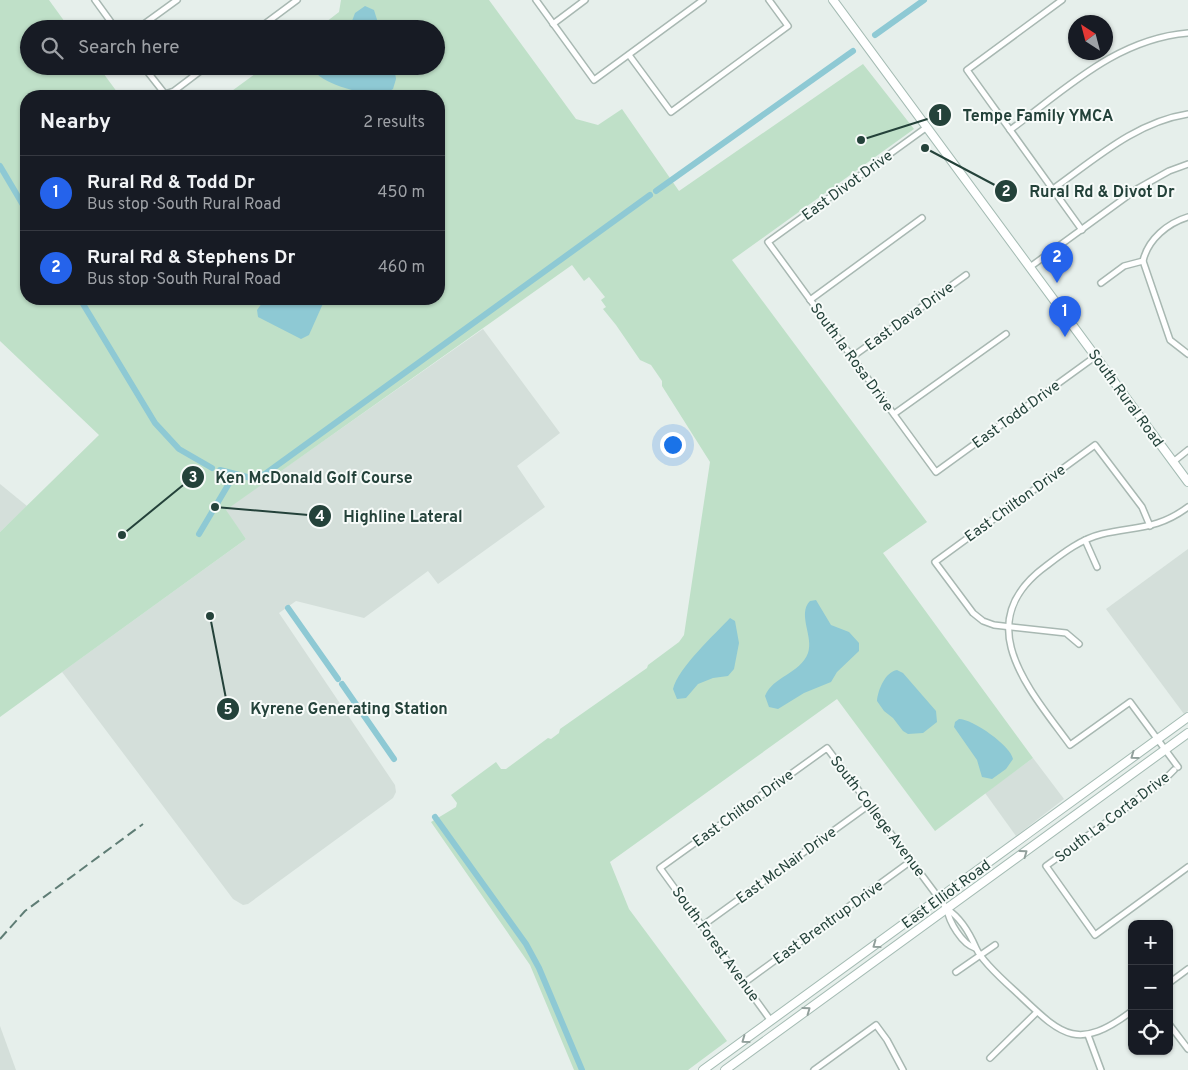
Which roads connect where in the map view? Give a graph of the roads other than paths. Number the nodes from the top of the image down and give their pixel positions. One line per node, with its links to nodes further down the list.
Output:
1 (95, 0): 10 (street)
2 (177, 0): 11 (street)
3 (297, 0): 12 (street)
4 (536, 0): 13 (street)
5 (585, 0): 13 (street)
6 (703, 0): 15 (street)
7 (769, 0): 15 (street)
8 (833, 0): 21 (main road, South Rural Road)
9 (1062, 0): 22 (street)
10 (109, 20)
11 (149, 20)
12 (270, 20)
13 (553, 24): 15 (street)
14 (1188, 33): 22 (street)
15 (628, 55)
16 (151, 75): 18 (street)
17 (195, 75): 19 (street)
18 (162, 90)
19 (175, 90)
20 (1188, 114): 24 (street)
21 (927, 127): 28 (street, East Divot Drive); 30 (main road, South Rural Road)
22 (1010, 130): 24 (street)
23 (1188, 164): 27 (street)
24 (1053, 189): 27 (street)
25 (1188, 217): 29 (street)
26 (922, 218): 33 (street)
27 (1082, 230): 30 (street)
28 (768, 242): 33 (street, South la Rosa Drive)
29 (1143, 261): 32 (street); 35 (street)
30 (1030, 267): 36 (main road, South Rural Road)
31 (966, 275): 37 (street, East Dava Drive)
32 (1101, 283)
33 (810, 300): 37 (street, South la Rosa Drive)
34 (1006, 334): 38 (street)
35 (1188, 354)
36 (1096, 356): 40 (main road, South Rural Road); 41 (street, East Todd Drive)
37 (852, 357): 38 (street, South la Rosa Drive)
38 (894, 414): 41 (street, South la Rosa Drive)
39 (1188, 450): 40 (street)
40 (1173, 462): 42 (main road, South Rural Road)
41 (936, 472)
42 (1188, 482)
43 (1188, 507): 44 (street)
44 (1150, 526): 45 (street); 47 (street, East Chilton Drive)
45 (1085, 540): 46 (street); 47 (street)
46 (1097, 567)
47 (1009, 627): 48 (street); 51 (street)
48 (1079, 644)
49 (1188, 717): 51 (main road, East Elliot Road)
50 (1188, 733): 53 (main road, East Elliot Road)
51 (1157, 739): 53 (street); 55 (main road, East Elliot Road, one-way to 55)
52 (827, 748): 54 (street, South College Avenue); 58 (street, East Chilton Drive)
53 (1165, 750): 57 (street, South La Corta Drive); 59 (main road, East Elliot Road, one-way to 53)
54 (869, 805): 56 (street, South College Avenue); 62 (street, East McNair Drive)
55 (995, 858): 59 (main road); 60 (main road, East Elliot Road)
56 (911, 861): 60 (street, South College Avenue); 71 (street, East Brentrup Drive)
57 (1188, 867)
58 (660, 868): 62 (street, South Forest Avenue)
59 (1003, 868): 61 (main road, East Elliot Road)
60 (939, 899): 61 (street, South College Avenue); 74 (main road, East Elliot Road, one-way to 74)
61 (947, 909): 63 (street, South College Avenue); 64 (street, South College Avenue); 81 (main road, East Elliot Road, one-way to 61)
62 (702, 926): 71 (street, South Forest Avenue)
63 (968, 932): 64 (street); 66 (street, South College Avenue)
64 (961, 936): 66 (street, South College Avenue)
65 (995, 945): 67 (street)
66 (976, 948): 67 (street, South College Avenue)
67 (980, 955): 69 (street); 72 (street, South College Avenue)
68 (1188, 970): 70 (street)
69 (956, 972)
70 (1173, 980)
71 (744, 983): 74 (street, South Forest Avenue)
72 (1038, 1012): 76 (street, South College Avenue); 78 (street)
73 (1128, 1013): 76 (street)
74 (772, 1020): 79 (main road, East Elliot Road, one-way to 79)
75 (1173, 1029): 77 (street)
76 (1088, 1035): 84 (street)
77 (1188, 1048)
78 (990, 1058)
79 (717, 1060): 80 (main road, East Elliot Road); 81 (main road)
80 (703, 1070)
81 (725, 1070)
82 (814, 1070): 83 (street)
83 (903, 1070)
84 (1101, 1070)

